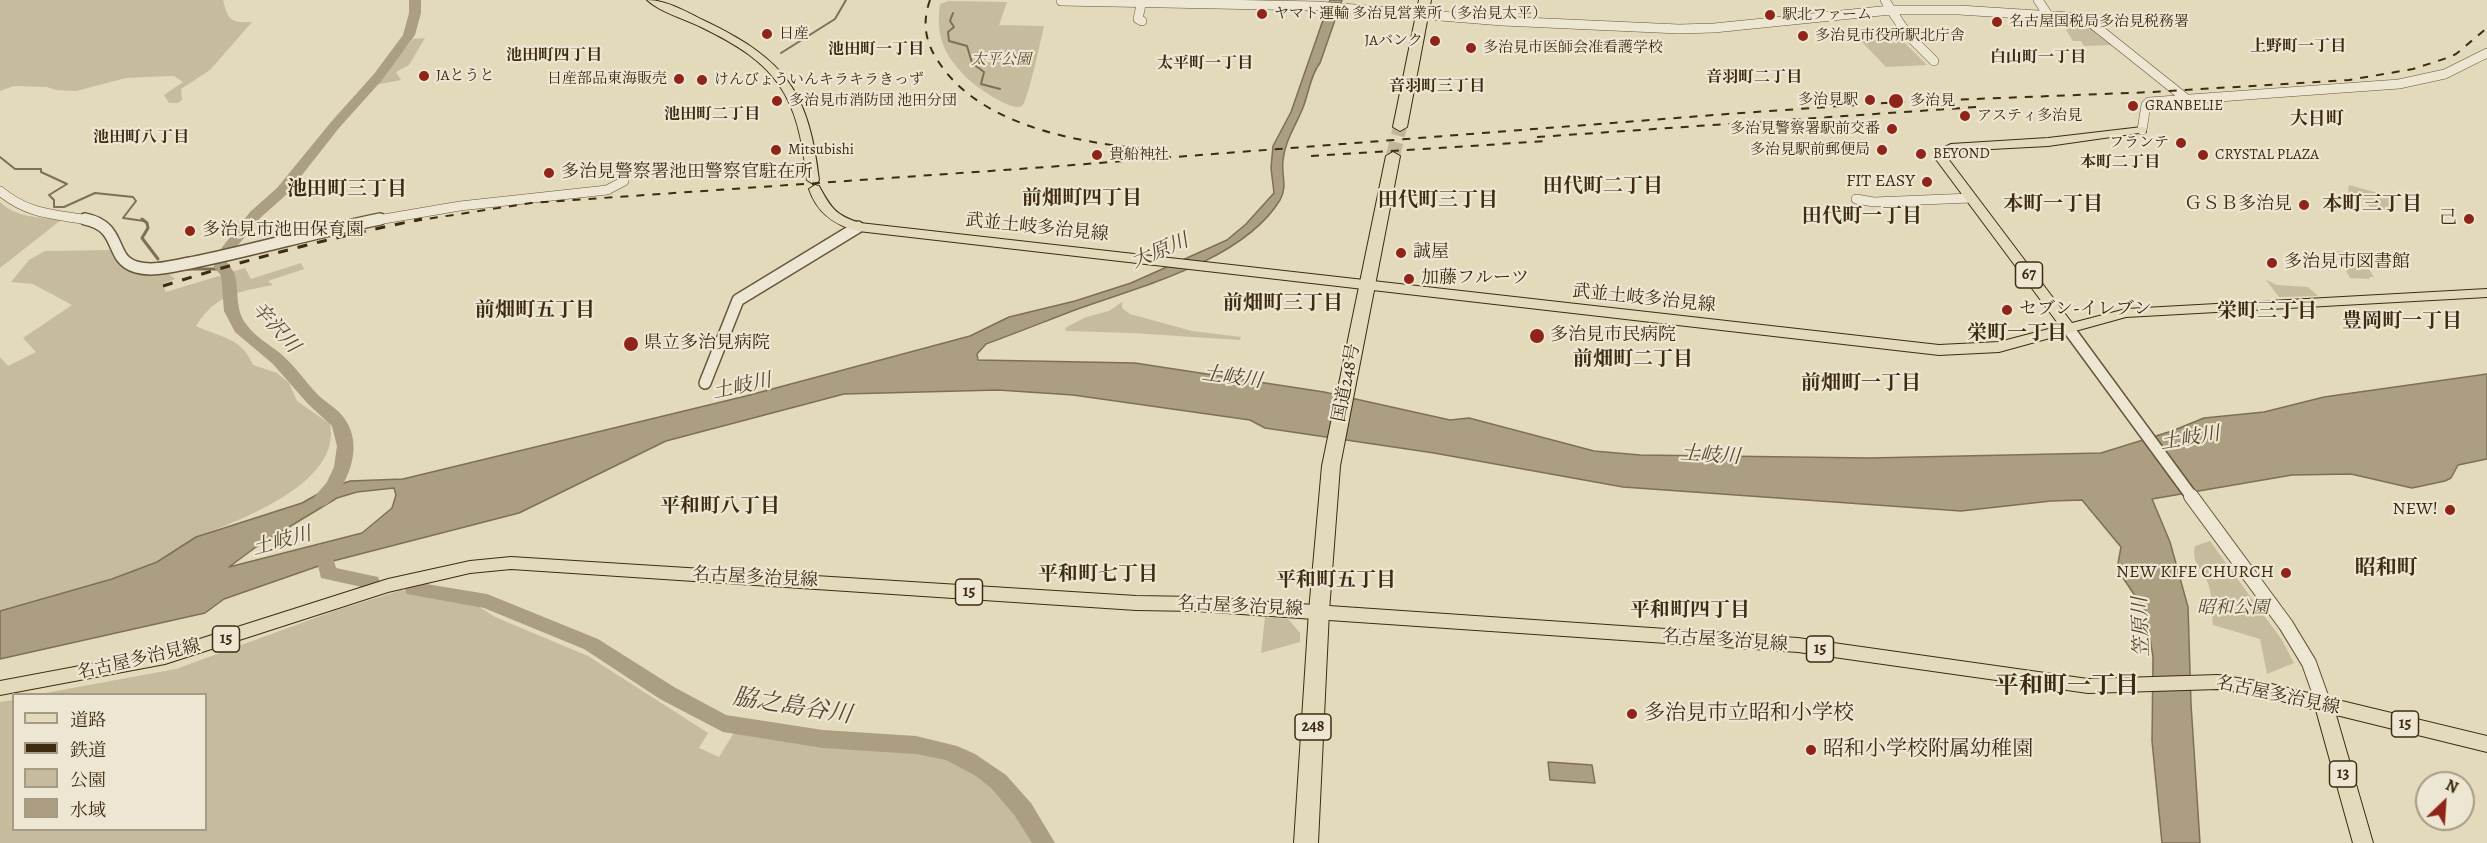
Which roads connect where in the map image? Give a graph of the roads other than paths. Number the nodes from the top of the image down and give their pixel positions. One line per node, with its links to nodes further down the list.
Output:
1 (652, 0): 21 (main road, 武並土岐多治見線)
2 (1425, 0): 8 (highway)
3 (1885, 0): 7 (street)
4 (2038, 0): 9 (street)
5 (1061, 1): 6 (street)
6 (1142, 1): 8 (street); 10 (street)
7 (1891, 10): 8 (street); 9 (street); 12 (street)
8 (1422, 15): 14 (highway)
9 (2048, 15): 13 (street)
10 (1142, 21)
11 (2487, 53): 13 (street)
12 (1934, 61)
13 (2188, 101): 15 (street)
14 (1400, 127)
15 (2142, 130): 19 (main road, 67)
16 (1394, 156): 22 (highway, 国道248号 / 248)
17 (624, 181): 18 (street)
18 (0, 191)
19 (1971, 198): 20 (street); 24 (main road, 67)
20 (1856, 199)
21 (858, 227): 22 (main road, 武並土岐多治見線); 25 (street)
22 (1366, 286): 24 (main road, 武並土岐多治見線); 26 (highway, 国道248号 / 248)
23 (2487, 293): 24 (main road, 武並土岐多治見線)
24 (2068, 328): 28 (street)
25 (705, 383)
26 (1318, 611): 27 (main road, 名古屋多治見線 / 15); 28 (main road, 名古屋多治見線 / 15); 30 (highway, 248)
27 (0, 688)
28 (2324, 705): 29 (main road, 名古屋多治見線 / 15); 31 (main road, 13)
29 (2487, 744)
30 (1306, 843)
31 (2363, 843)

